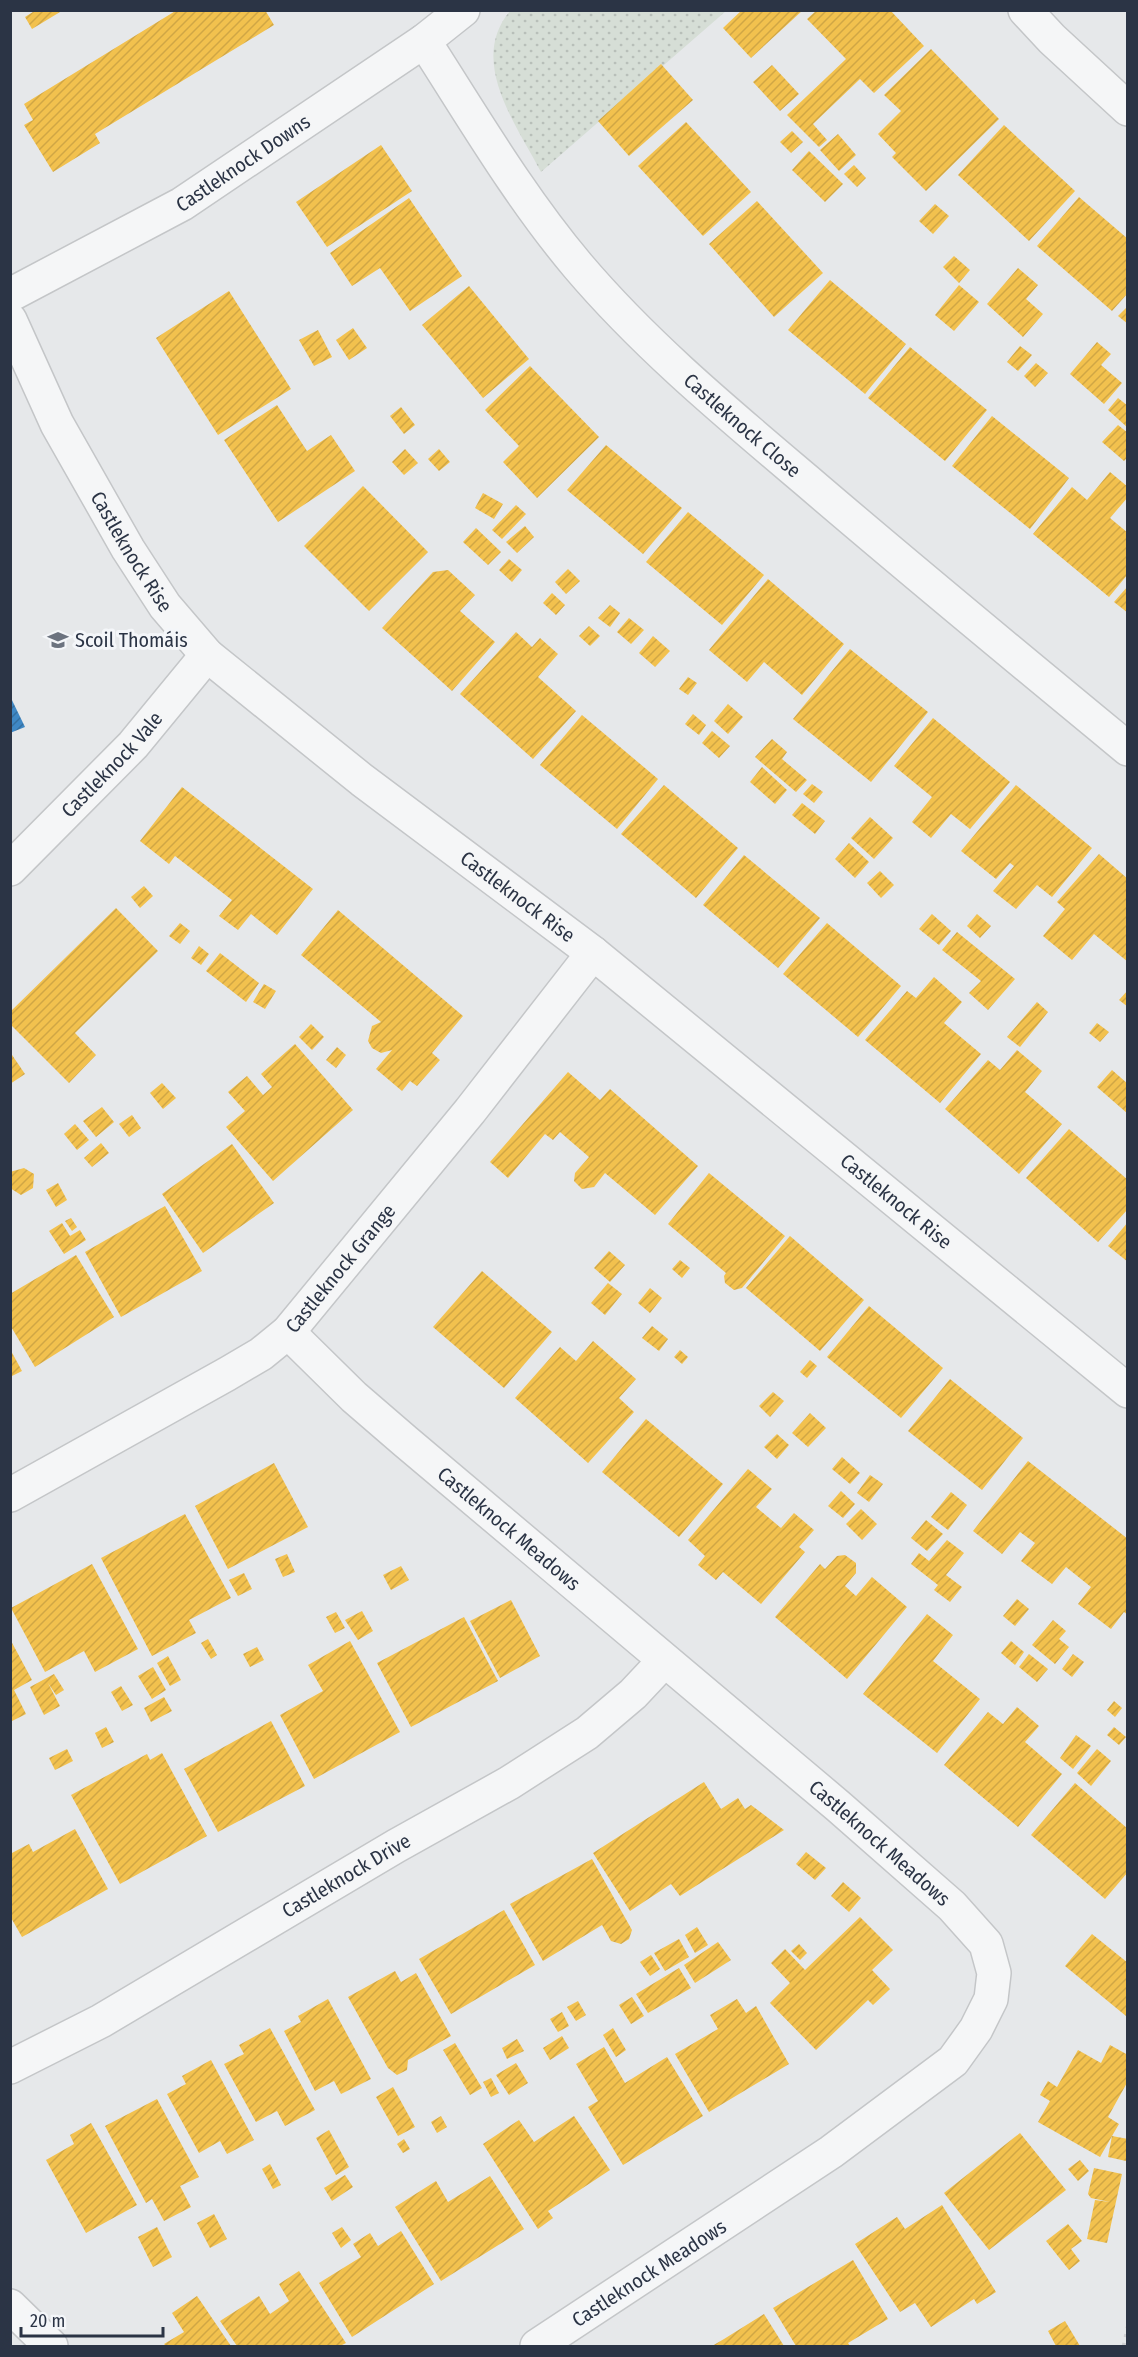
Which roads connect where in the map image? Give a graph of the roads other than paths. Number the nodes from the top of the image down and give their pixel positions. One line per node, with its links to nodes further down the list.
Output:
1 (463, 10): 3 (street, Castleknock Downs)
2 (1025, 10): 4 (street)
3 (424, 41): 5 (street, Castleknock Downs); 8 (street, Castleknock Close)
4 (1128, 109)
5 (10, 295)
6 (10, 320): 7 (street, Castleknock Rise)
7 (207, 655): 9 (street, Castleknock Vale); 10 (street, Castleknock Rise)
8 (1128, 749)
9 (10, 869)
10 (593, 953): 11 (street, Castleknock Grange); 12 (street, Castleknock Rise)
11 (288, 1332): 13 (street, Castleknock Grange); 14 (street, Castleknock Meadows)
12 (1128, 1391)
13 (10, 1495)
14 (664, 1661): 15 (street, Castleknock Drive); 18 (street, Castleknock Meadows)
15 (10, 2067)
16 (10, 2306): 17 (street)
17 (51, 2346)
18 (537, 2346)

